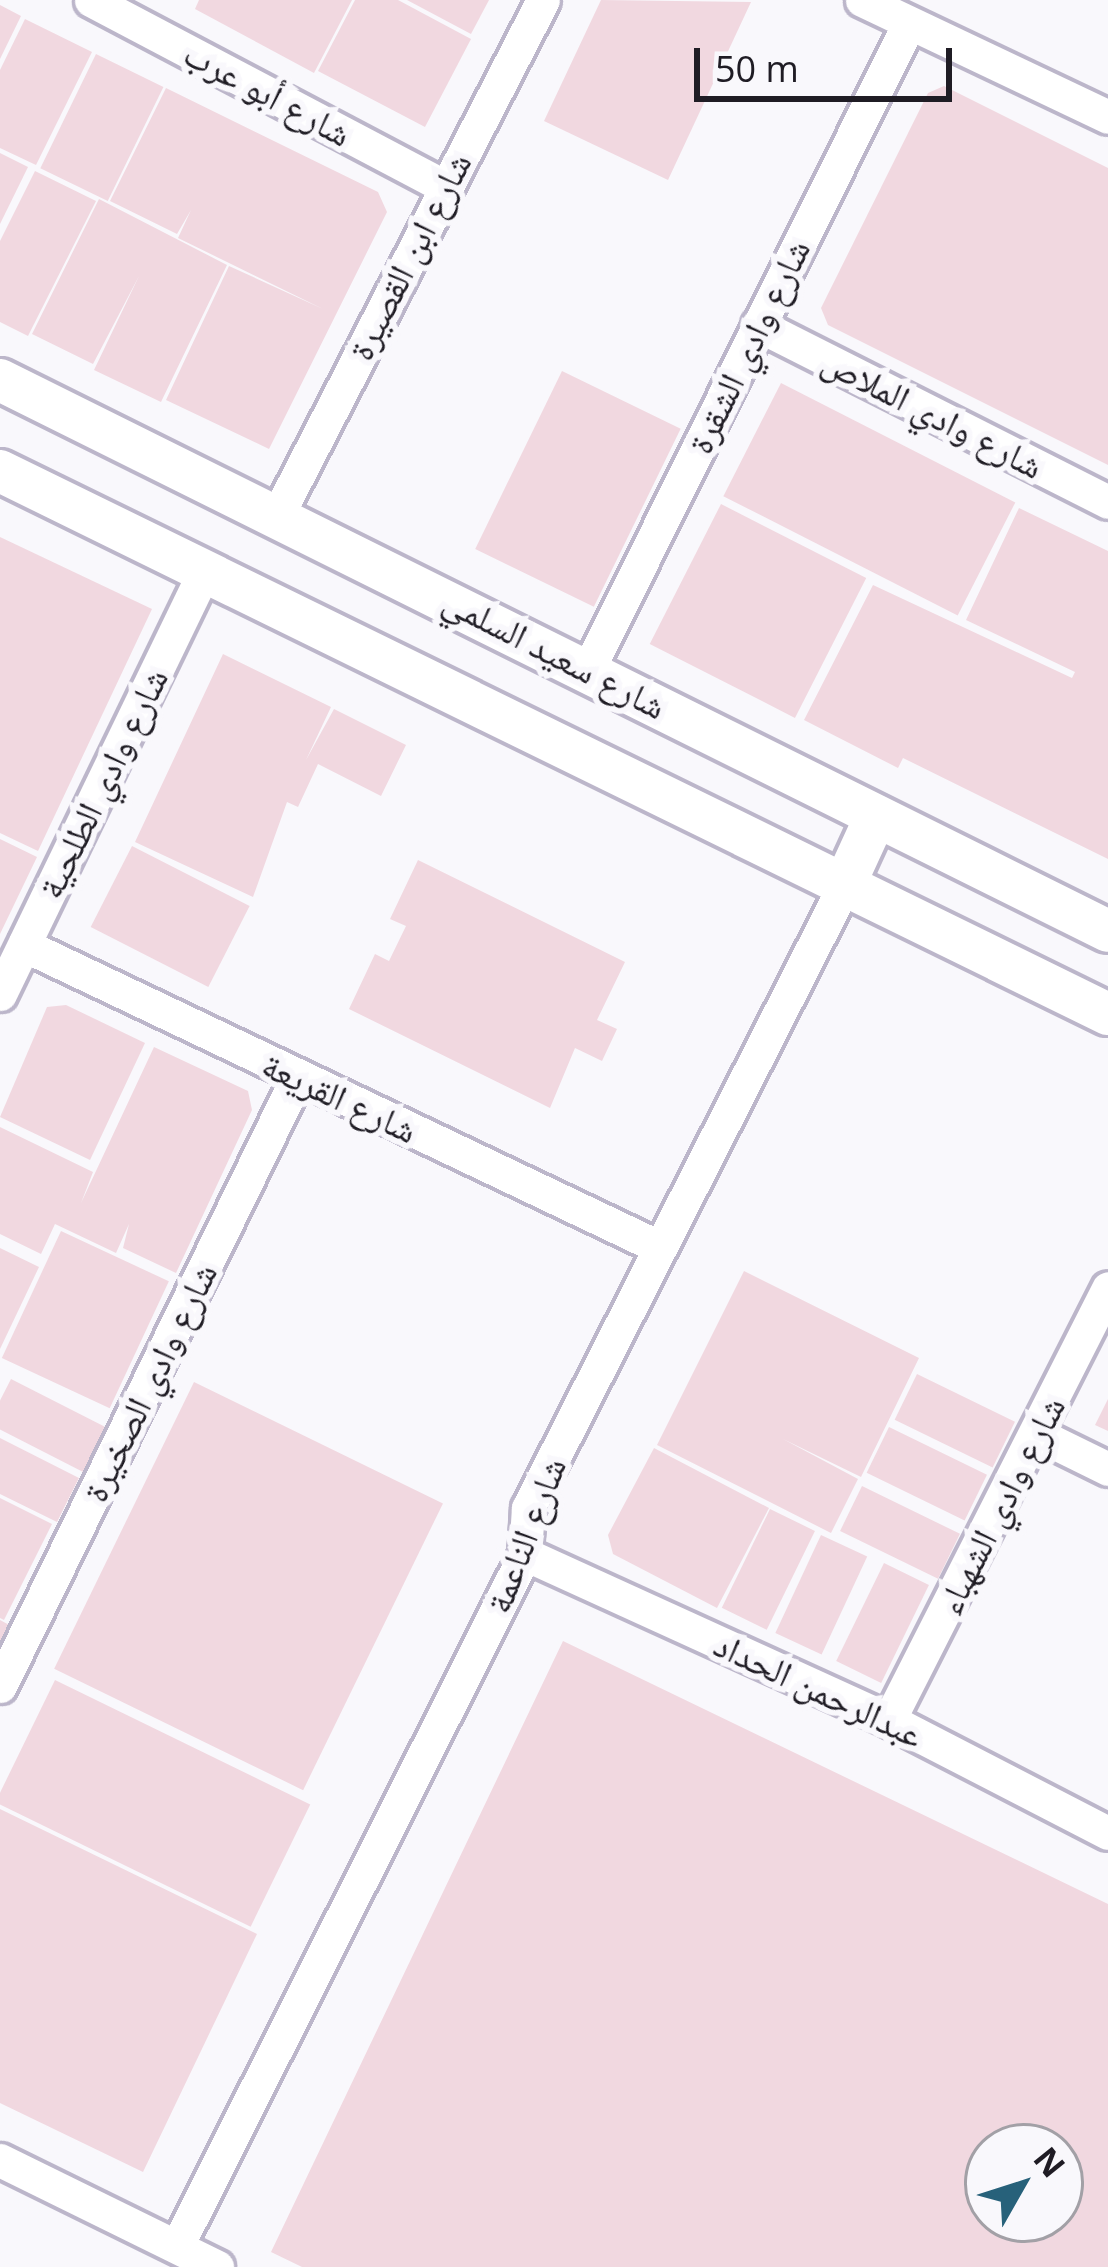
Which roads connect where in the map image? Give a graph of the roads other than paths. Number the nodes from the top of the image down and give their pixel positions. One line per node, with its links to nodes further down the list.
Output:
1 (91, 0): 4 (street, شارع أبو عرب)
2 (542, 0): 7 (street, شارع ابن القصيرة)
3 (862, 0): 5 (street)
4 (141, 11): 7 (street, شارع أبو عرب)
5 (909, 23): 6 (street); 8 (street, شارع وادي الشقرة)
6 (1108, 117)
7 (445, 186): 12 (street, شارع ابن القصيرة)
8 (758, 325): 11 (street, شارع وادي الملاص); 14 (street, شارع وادي الشقرة)
9 (0, 380): 12 (street, شارع سعيد السلمي)
10 (0, 471): 13 (street)
11 (1108, 502)
12 (278, 514): 14 (street, شارع سعيد السلمي)
13 (204, 572): 16 (street); 18 (street, شارع وادي الطلحية)
14 (588, 670): 15 (street, شارع سعيد السلمي)
15 (875, 816): 16 (street); 17 (street, شارع سعيد السلمي)
16 (842, 888): 20 (street); 22 (street, شارع الناعمة)
17 (1108, 931)
18 (23, 945): 19 (street, شارع وادي الطلحية); 21 (street, شارع القريعة)
19 (0, 994)
20 (1108, 1014)
21 (297, 1078): 22 (street, شارع القريعة); 27 (street, شارع وادي الصخيرة)
22 (659, 1246): 26 (street, شارع الناعمة)
23 (1108, 1288): 24 (street, شارع وادي الشهباء)
24 (1037, 1434): 25 (street); 28 (street, شارع وادي الشهباء)
25 (1108, 1469)
26 (525, 1554): 28 (street, عبدالرحمن الحداد); 31 (street, شارع الناعمة)
27 (0, 1687)
28 (889, 1720): 29 (street, عبدالرحمن الحداد)
29 (1108, 1833)
30 (0, 2160): 31 (street)
31 (176, 2246): 32 (street)
32 (217, 2267)

